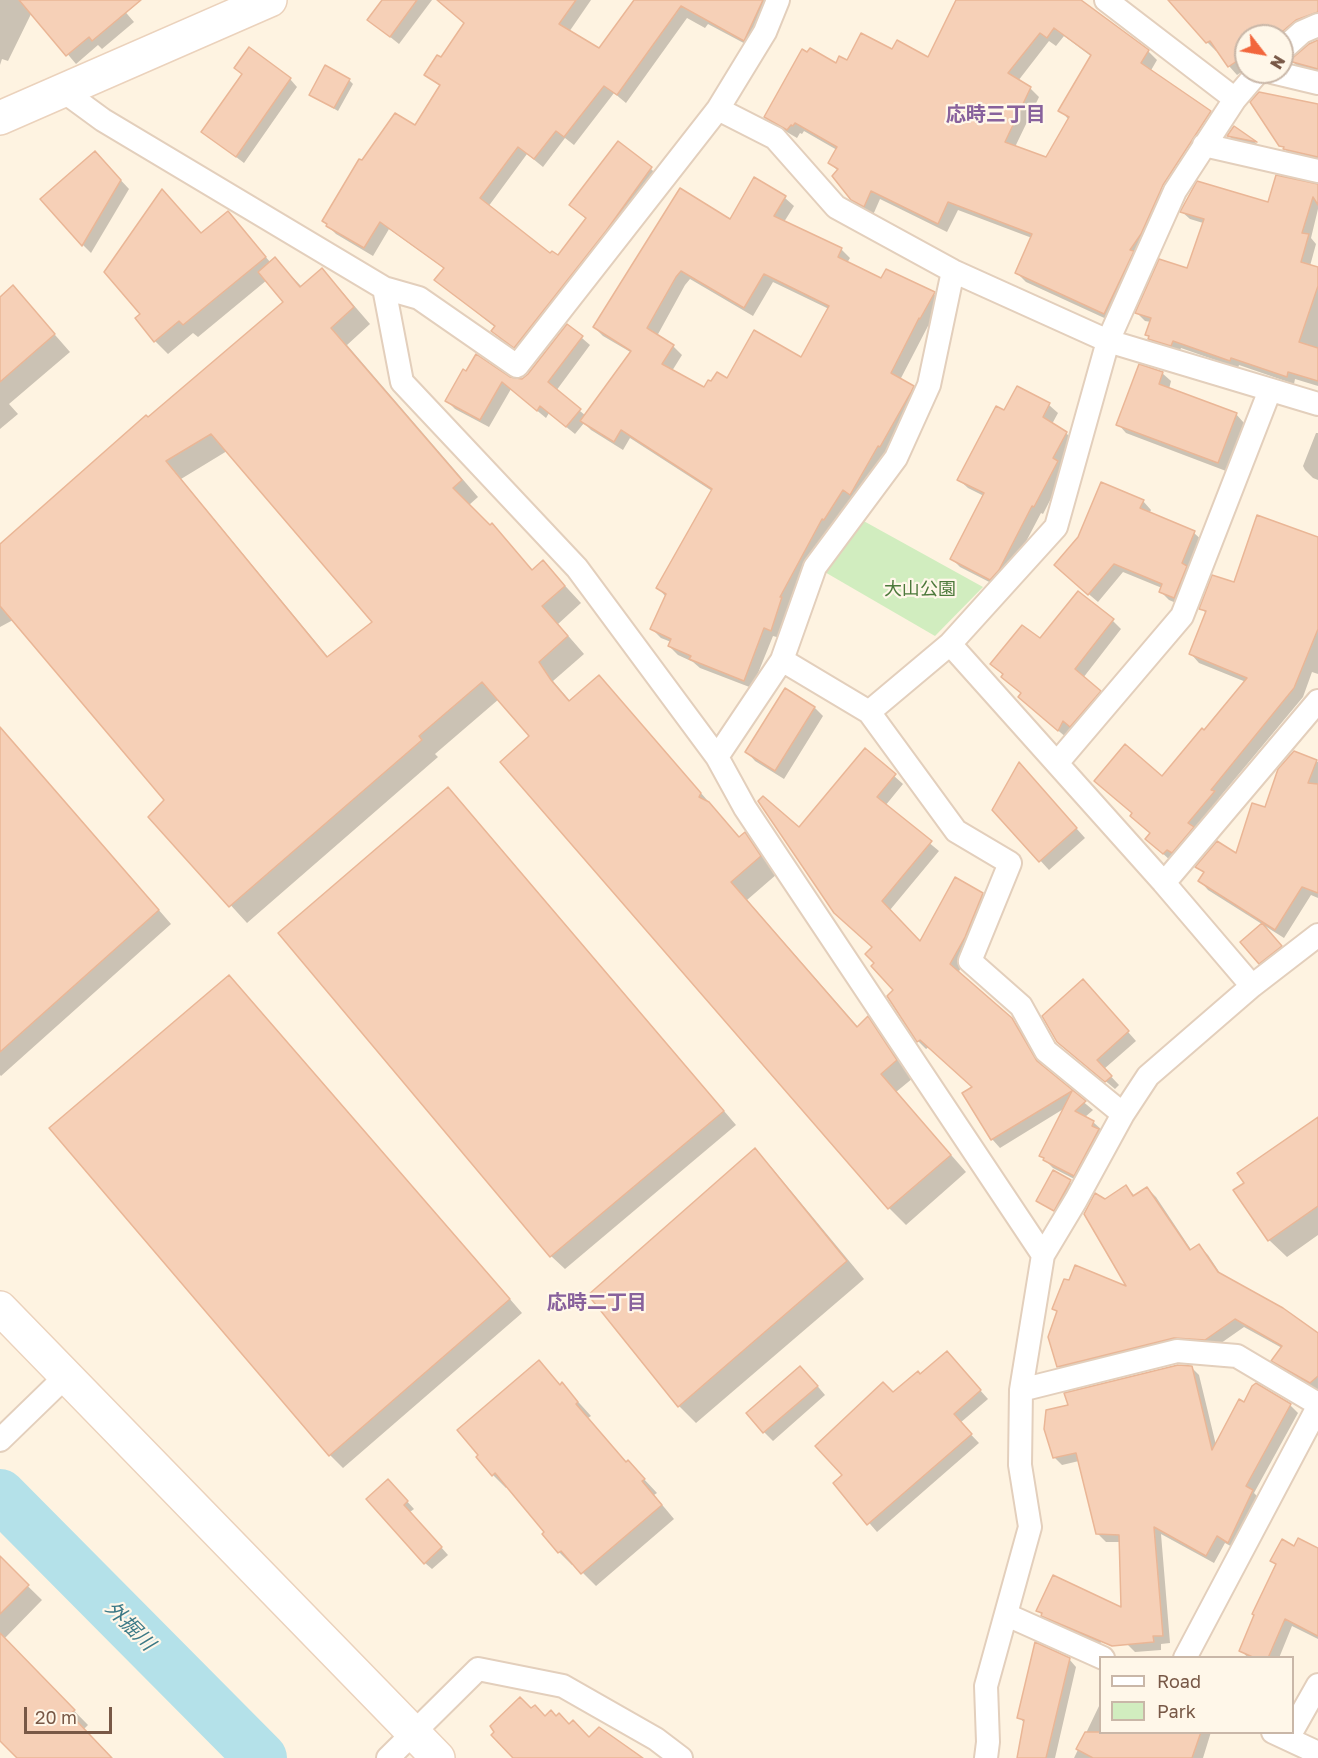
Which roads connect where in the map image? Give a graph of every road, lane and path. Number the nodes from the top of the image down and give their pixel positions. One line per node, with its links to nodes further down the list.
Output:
1 (270, 0): 9 (street)
2 (778, 0): 11 (street)
3 (1106, 0): 10 (street)
4 (1318, 25): 5 (street)
5 (1294, 39)
6 (1294, 77): 7 (street)
7 (1318, 83)
8 (1248, 84): 10 (street)
9 (62, 90): 12 (street); 16 (street)
10 (1235, 99): 13 (street)
11 (718, 110): 15 (street); 16 (street)
12 (0, 118)
13 (1204, 145): 14 (street); 17 (street)
14 (1318, 171)
15 (953, 271): 17 (street); 21 (street)
16 (384, 288): 24 (street)
17 (1108, 341): 18 (street); 20 (street)
18 (1270, 390): 19 (street); 25 (street)
19 (1318, 404)
20 (950, 644): 23 (street); 25 (street)
21 (782, 660): 23 (street); 24 (street)
22 (1318, 701): 26 (street)
23 (869, 712): 29 (street)
24 (717, 757): 30 (street)
25 (1057, 763): 26 (street)
26 (1164, 883): 28 (street)
27 (1318, 935): 28 (street)
28 (1252, 986): 29 (street)
29 (1123, 1114): 30 (street)
30 (1043, 1255): 33 (street)
31 (0, 1308): 32 (street)
32 (66, 1376): 35 (street); 41 (street)
33 (1021, 1390): 34 (street); 36 (street)
34 (1318, 1406): 38 (street)
35 (0, 1440)
36 (1007, 1615): 37 (street); 47 (street)
37 (1099, 1656)
38 (1186, 1656)
39 (1318, 1685): 40 (street)
40 (1294, 1722)
41 (413, 1733): 44 (street); 45 (street); 46 (street)
42 (1286, 1734): 43 (street)
43 (1318, 1753)
44 (388, 1758)
45 (438, 1758)
46 (681, 1758)
47 (986, 1758)

